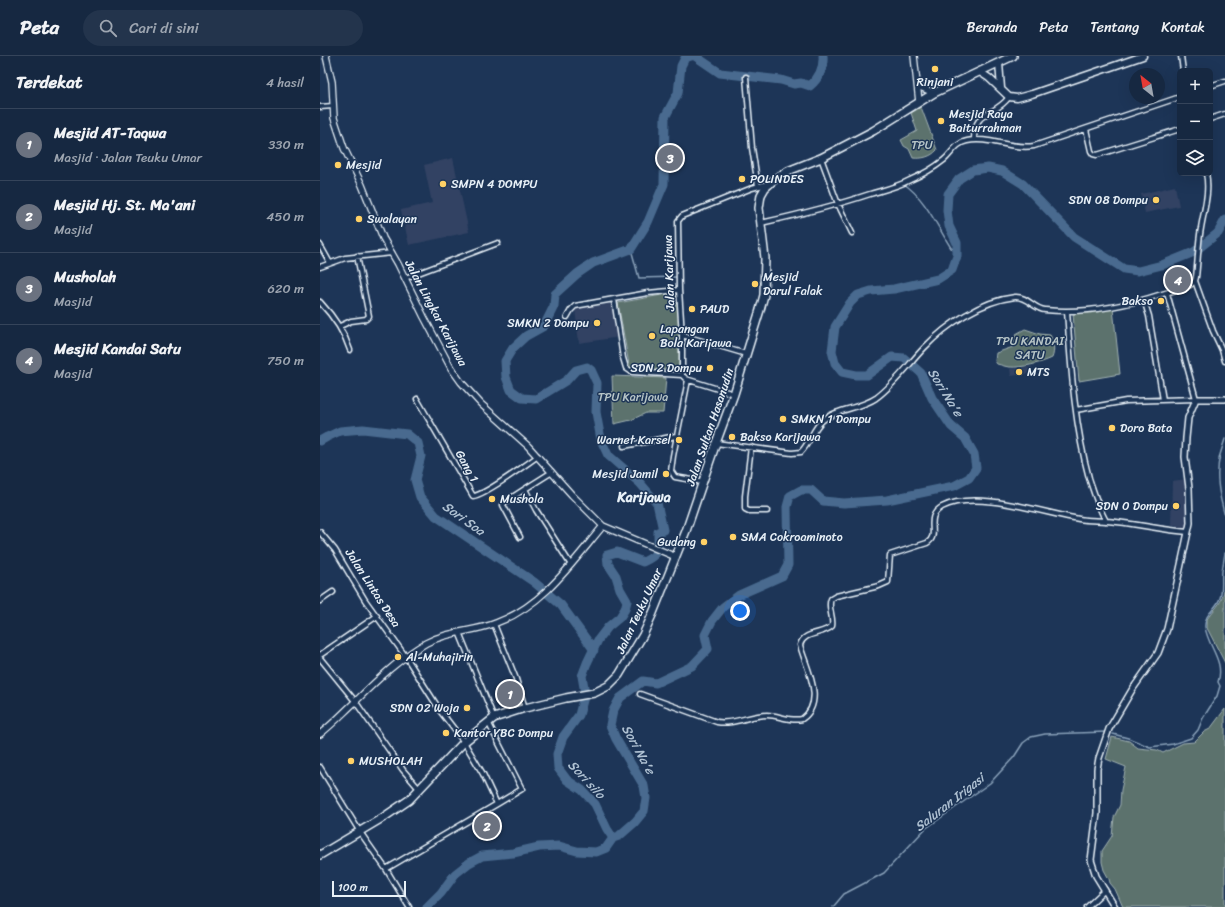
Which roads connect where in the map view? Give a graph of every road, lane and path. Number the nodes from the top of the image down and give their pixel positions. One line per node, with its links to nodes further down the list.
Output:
1 (326, 56): 18 (main road, Jalan Lingkar Karijawa)
2 (914, 56): 12 (main road)
3 (1013, 56): 6 (highway, Jalan Sultan Hasanudin)
4 (1143, 56): 15 (main road)
5 (1180, 56): 7 (street)
6 (999, 63): 8 (highway, Jalan Sultan Hasanudin); 13 (main road)
7 (1182, 68)
8 (980, 72): 13 (main road); 14 (highway, Jalan Sultan Hasanudin)
9 (746, 77): 28 (street)
10 (1225, 81): 11 (street)
11 (1213, 85)
12 (918, 86): 14 (main road); 17 (main road)
13 (1000, 88): 15 (main road)
14 (934, 93): 17 (highway, Jalan Sultan Hasanudin)
15 (1009, 97): 24 (street)
16 (1177, 98): 22 (street)
17 (919, 102): 25 (highway, Jalan Sultan Hasanudin)
18 (333, 106): 19 (street); 36 (main road, Jalan Lingkar Karijawa)
19 (320, 108)
20 (1225, 114): 21 (street)
21 (1213, 118)
22 (1086, 129): 23 (street); 24 (street)
23 (1177, 130)
24 (974, 140): 31 (street)
25 (821, 158): 27 (highway, Jalan Sultan Hasanudin); 31 (street)
26 (1206, 176): 41 (street)
27 (768, 184): 28 (street); 30 (highway, Jalan Sultan Hasanudin)
28 (758, 186): 29 (street)
29 (752, 188): 30 (street); 42 (street, Jalan Karijawa)
30 (761, 196): 32 (highway, Jalan Sultan Hasanudin)
31 (838, 204): 32 (street); 33 (street)
32 (761, 224): 52 (highway, Jalan Sultan Hasanudin)
33 (852, 233)
34 (498, 243): 40 (street)
35 (320, 245): 38 (street)
36 (392, 253): 37 (street); 40 (main road, Jalan Lingkar Karijawa)
37 (357, 256): 38 (street); 49 (street)
38 (330, 263): 39 (street)
39 (320, 267)
40 (405, 278): 66 (main road, Jalan Lingkar Karijawa)
41 (1195, 281): 43 (street); 53 (street)
42 (679, 290): 44 (street); 50 (street, Jalan Karijawa)
43 (1167, 293): 45 (street); 58 (street)
44 (614, 300): 48 (street); 54 (street)
45 (1144, 300): 47 (street); 60 (street)
46 (320, 302): 49 (street)
47 (1067, 310): 61 (street); 65 (street)
48 (567, 317)
49 (340, 326): 51 (street)
50 (682, 335): 52 (street); 54 (street, Jalan Karijawa)
51 (350, 350)
52 (746, 354): 56 (highway, Jalan Sultan Hasanudin)
53 (1225, 361)
54 (682, 375): 55 (street)
55 (688, 380): 56 (street); 62 (street)
56 (734, 394): 63 (highway, Jalan Sultan Hasanudin)
57 (417, 399): 66 (street, Gang 1)
58 (1196, 399): 59 (street); 60 (street); 74 (street)
59 (1225, 399)
60 (1163, 400): 61 (street)
61 (1076, 410): 71 (street)
62 (676, 436): 64 (street); 68 (street)
63 (716, 442): 65 (street); 68 (highway, Jalan Sultan Hasanudin)
64 (624, 446)
65 (751, 447): 70 (street)
66 (538, 456): 67 (main road, Jalan Lingkar Karijawa)
67 (552, 472): 69 (street); 72 (main road, Jalan Lingkar Karijawa)
68 (703, 482): 76 (highway, Jalan Sultan Hasanudin)
69 (525, 489): 75 (street); 77 (street)
70 (767, 510)
71 (1106, 521): 74 (street); 85 (street)
72 (603, 526): 76 (main road, Jalan Lingkar Karijawa); 77 (main road)
73 (320, 532): 80 (street, Jalan Lintas Desa)
74 (1188, 532): 97 (street)
75 (520, 537)
76 (676, 557): 87 (highway, Jalan Teuku Umar)
77 (571, 565): 81 (main road)
78 (333, 592): 79 (street)
79 (320, 601)
80 (377, 616): 83 (street); 84 (street, Jalan Lintas Desa)
81 (494, 624): 82 (main road); 87 (street)
82 (459, 632): 84 (main road); 88 (street)
83 (320, 656): 86 (street)
84 (406, 657): 86 (main road); 90 (street, Jalan Lintas Desa)
85 (640, 694)
86 (355, 701): 89 (main road); 92 (street)
87 (525, 708): 88 (highway, Jalan Teuku Umar)
88 (491, 720): 90 (highway, Jalan Teuku Umar); 93 (street)
89 (320, 734)
90 (464, 742): 92 (highway, Jalan Teuku Umar); 93 (street, Jalan Lintas Desa)
91 (320, 767): 94 (street)
92 (420, 790): 94 (highway, Jalan Teuku Umar)
93 (496, 804): 96 (street)
94 (360, 832): 95 (highway, Jalan Teuku Umar); 96 (street)
95 (320, 855)
96 (386, 869): 98 (street)
97 (1104, 890): 99 (street); 100 (street)
98 (409, 907)
99 (1087, 907)
100 (1115, 907)

